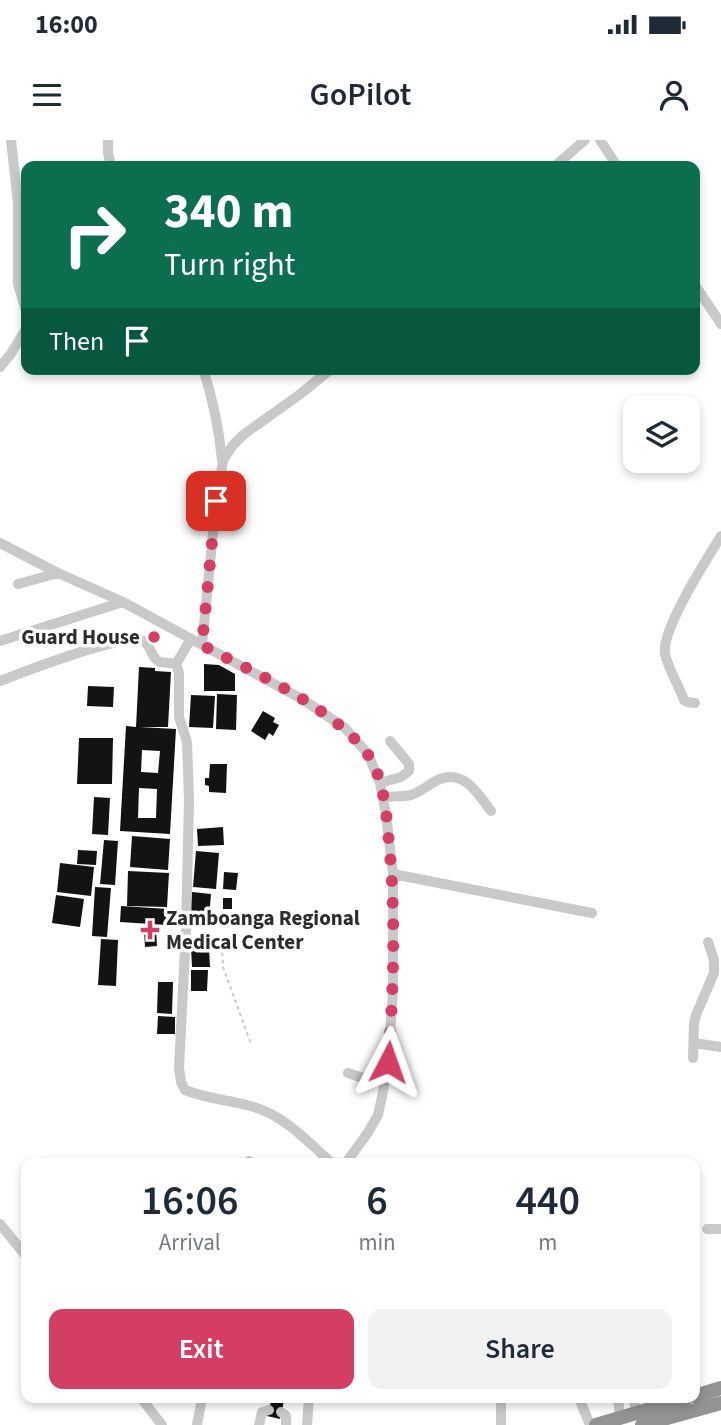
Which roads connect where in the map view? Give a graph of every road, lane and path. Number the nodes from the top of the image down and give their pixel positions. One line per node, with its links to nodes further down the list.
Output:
1 (11, 140): 8 (street)
2 (107, 140): 5 (street)
3 (585, 140): 6 (street)
4 (600, 140): 7 (street)
5 (110, 161)
6 (561, 161)
7 (614, 161)
8 (21, 218)
9 (21, 238): 11 (street)
10 (700, 292): 12 (street)
11 (21, 294)
12 (721, 324)
13 (21, 337): 14 (street)
14 (0, 367)
15 (205, 375): 17 (street)
16 (324, 375): 17 (street)
17 (223, 460): 25 (street)
18 (721, 536): 28 (street)
19 (0, 543): 20 (street)
20 (58, 573): 21 (street); 22 (street)
21 (19, 584)
22 (123, 602): 23 (street); 24 (street)
23 (191, 639): 25 (street); 26 (street)
24 (0, 641)
25 (202, 645): 30 (street)
26 (176, 664): 27 (street); 35 (street)
27 (0, 681)
28 (695, 703)
29 (390, 741): 30 (street)
30 (380, 783): 31 (street)
31 (383, 797): 32 (street); 33 (street)
32 (491, 811)
33 (393, 874): 34 (street); 42 (street)
34 (592, 913)
35 (186, 930): 38 (path); 43 (street)
36 (708, 942): 37 (street)
37 (694, 1043): 39 (street); 40 (street)
38 (251, 1044)
39 (721, 1047)
40 (694, 1058)
41 (348, 1073): 42 (street)
42 (385, 1082): 44 (street)
43 (326, 1158)
44 (349, 1158)
45 (0, 1224): 48 (street)
46 (707, 1229): 47 (street)
47 (721, 1229)
48 (21, 1250)
49 (721, 1388): 50 (highway)
50 (700, 1394)
51 (700, 1398): 59 (street)
52 (145, 1403): 65 (street)
53 (201, 1403): 66 (street)
54 (309, 1403): 69 (street)
55 (501, 1403): 70 (street)
56 (581, 1403): 71 (street)
57 (618, 1403): 62 (street)
58 (677, 1403): 63 (highway)
59 (721, 1403): 64 (highway)
60 (269, 1410): 67 (street)
61 (281, 1412): 68 (street)
62 (620, 1418): 63 (highway); 72 (highway)
63 (639, 1419): 64 (highway)
64 (684, 1419)
65 (162, 1425)
66 (197, 1425)
67 (259, 1425)
68 (286, 1425)
69 (307, 1425)
70 (501, 1425)
71 (590, 1425)
72 (596, 1425)

